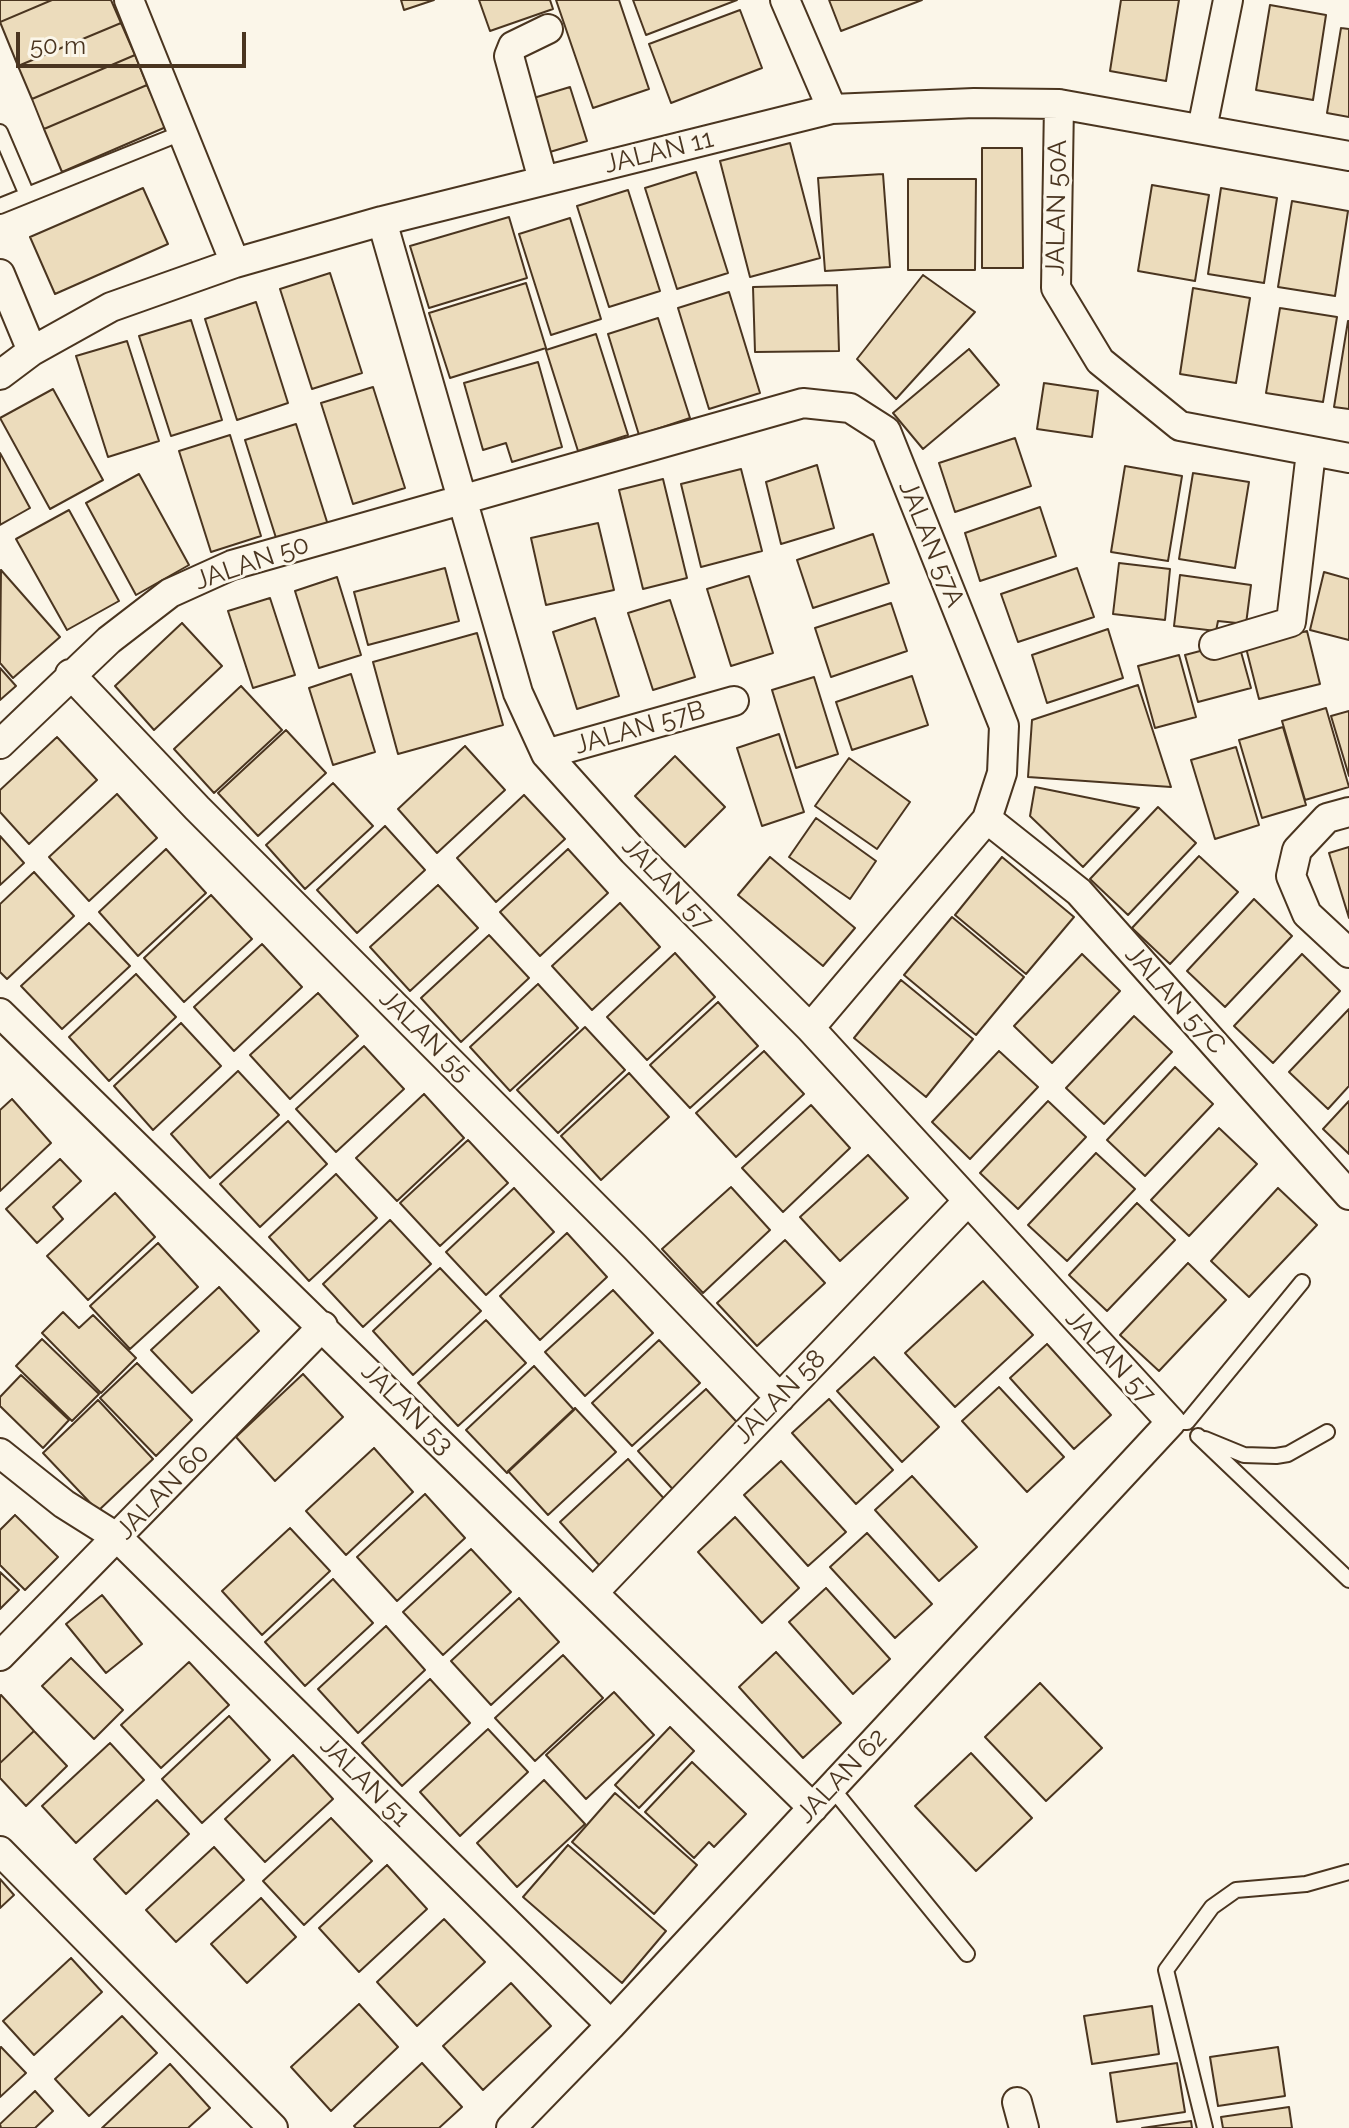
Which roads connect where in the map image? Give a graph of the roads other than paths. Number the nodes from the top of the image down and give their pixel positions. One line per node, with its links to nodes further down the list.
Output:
1 (129, 0): 9 (street)
2 (785, 0): 6 (street)
3 (1228, 0): 7 (street)
4 (548, 29): 11 (street)
5 (1059, 104): 6 (street, JALAN 11); 7 (street, JALAN 11); 19 (street, JALAN 50A)
6 (832, 109): 11 (street, JALAN 11)
7 (1202, 129): 10 (street, JALAN 11)
8 (0, 132): 12 (lane)
9 (185, 132): 12 (lane); 15 (street)
10 (1349, 156)
11 (543, 180): 14 (street, JALAN 11)
12 (27, 195): 13 (lane)
13 (0, 206)
14 (382, 221): 15 (street, JALAN 11); 21 (street, JALAN 57)
15 (235, 263): 17 (street, JALAN 11)
16 (0, 274): 17 (street)
17 (32, 351): 18 (street, JALAN 11)
18 (0, 375)
19 (1311, 452): 20 (street, JALAN 50A); 22 (street)
20 (1349, 458)
21 (462, 498): 23 (street, JALAN 50); 26 (street, JALAN 57); 28 (street, JALAN 57A)
22 (1214, 645)
23 (70, 674): 25 (street, JALAN 50); 36 (street, JALAN 55)
24 (734, 701): 26 (street, JALAN 57B)
25 (0, 744)
26 (546, 754): 31 (street, JALAN 57)
27 (1349, 812): 29 (street)
28 (987, 819): 31 (street, JALAN 57A); 32 (street, JALAN 57C)
29 (1349, 953)
30 (0, 1013): 35 (street, JALAN 53)
31 (810, 1028): 33 (street, JALAN 57)
32 (1349, 1195)
33 (967, 1202): 36 (street, JALAN 58); 37 (street, JALAN 57)
34 (1302, 1282): 37 (lane)
35 (323, 1326): 41 (street, JALAN 60); 43 (street, JALAN 53)
36 (780, 1398): 43 (street, JALAN 58)
37 (1179, 1422): 39 (lane); 45 (street, JALAN 62)
38 (1327, 1432): 39 (lane)
39 (1198, 1436): 42 (lane)
40 (0, 1453): 41 (street, JALAN 51)
41 (118, 1538): 44 (street, JALAN 60); 49 (street, JALAN 51)
42 (1349, 1580)
43 (593, 1593): 45 (street, JALAN 53)
44 (0, 1656)
45 (822, 1797): 48 (lane); 49 (street, JALAN 62)
46 (0, 1851): 50 (street)
47 (1349, 1872): 52 (lane)
48 (967, 1954)
49 (611, 2025): 51 (street, JALAN 62)
50 (273, 2128)
51 (511, 2128)
52 (1205, 2128)

